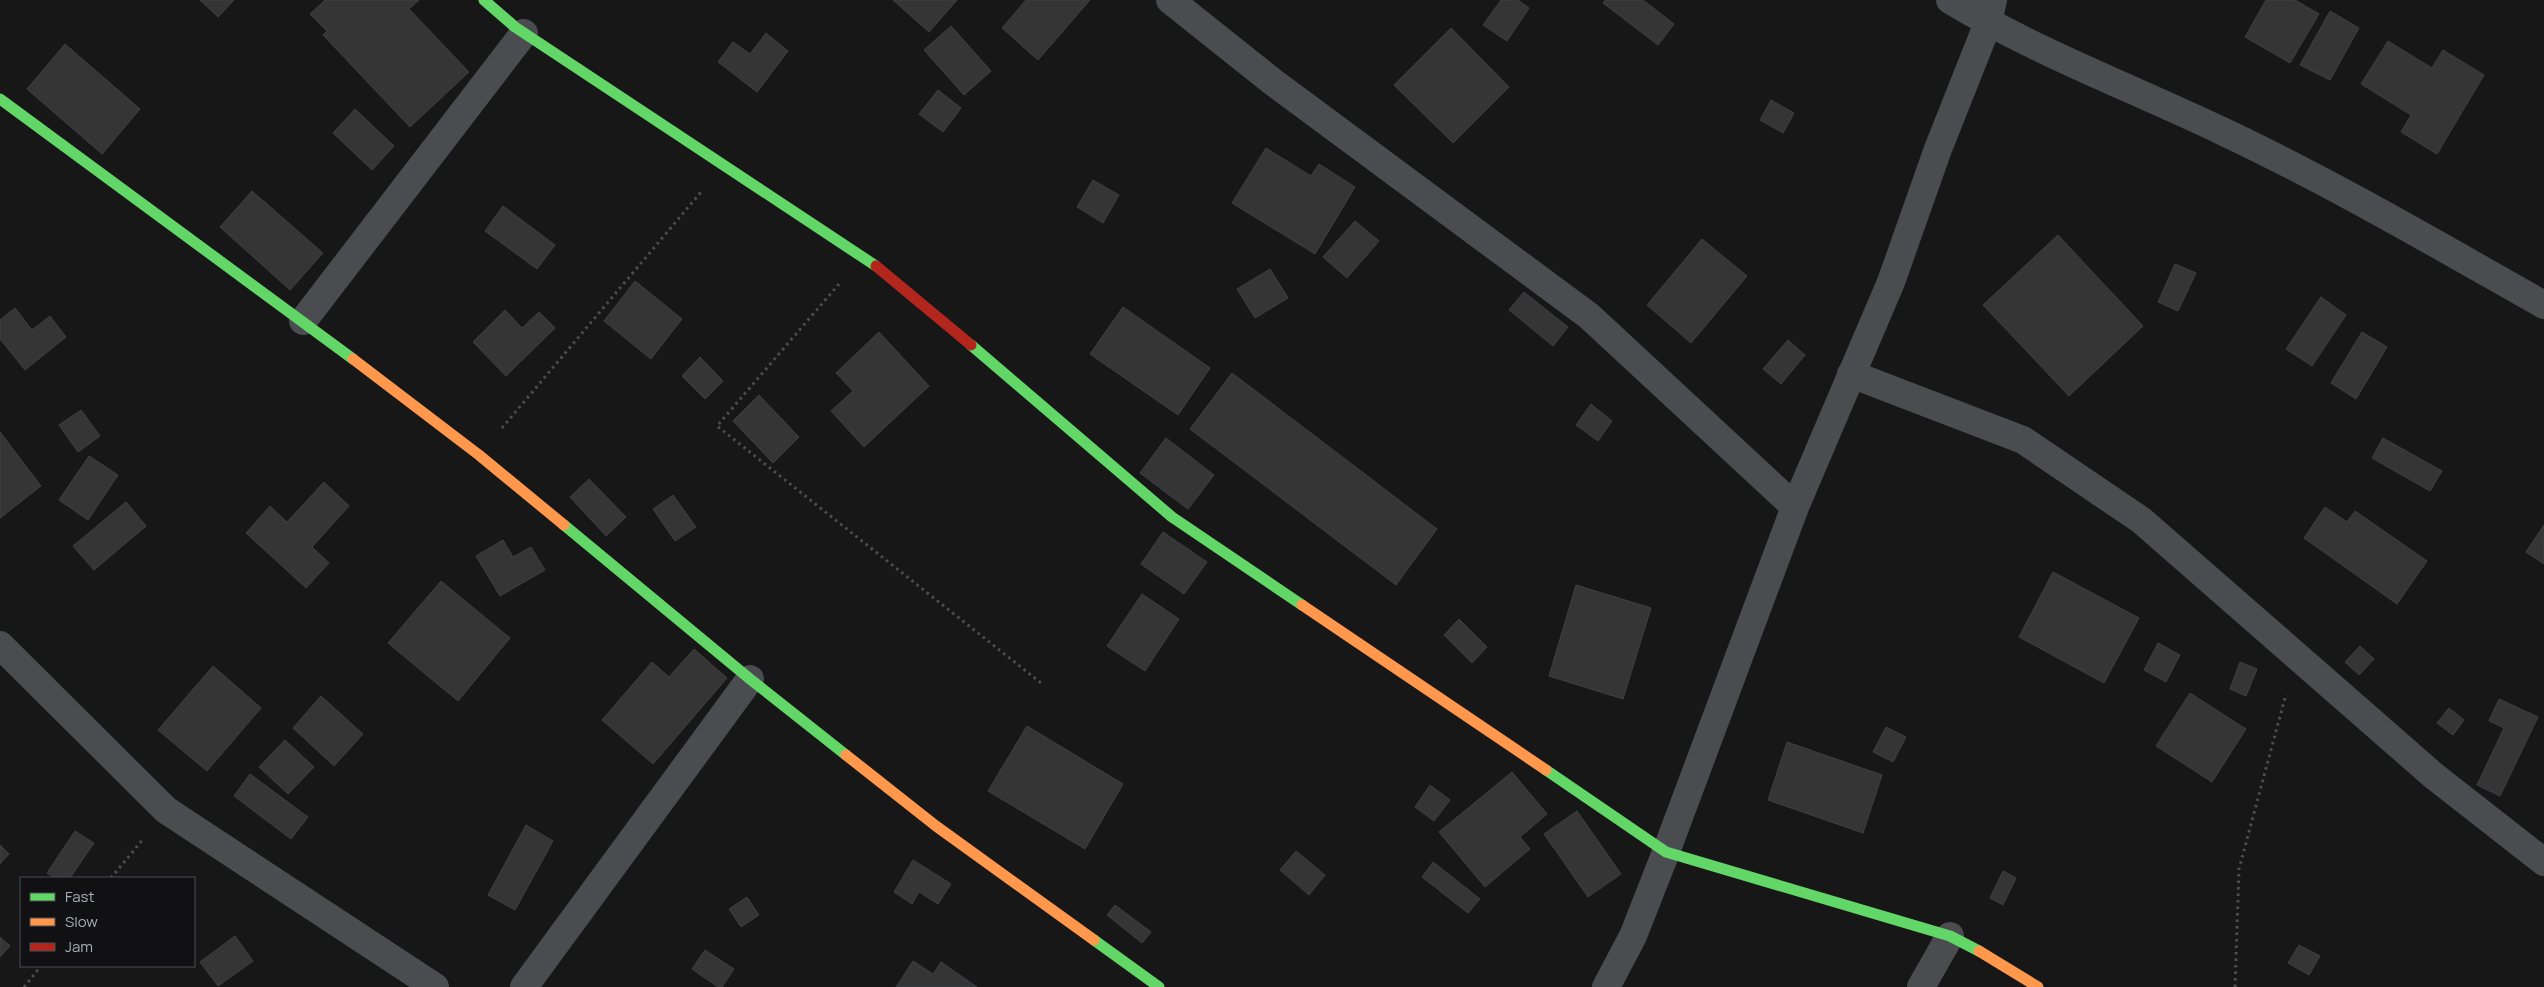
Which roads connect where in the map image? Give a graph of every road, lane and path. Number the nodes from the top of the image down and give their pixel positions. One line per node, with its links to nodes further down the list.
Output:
1 (484, 0): 5 (street)
2 (1170, 0): 13 (street)
3 (1950, 0): 4 (street)
4 (1990, 11): 9 (street); 11 (street)
5 (524, 33): 7 (street); 10 (street)
6 (0, 99): 10 (street)
7 (724, 165): 8 (street); 12 (path)
8 (862, 257): 17 (path); 19 (street)
9 (2544, 305)
10 (303, 321): 12 (street)
11 (1851, 374): 13 (street); 15 (street)
12 (479, 455): 16 (street)
13 (1795, 507): 19 (street)
14 (0, 645): 18 (street)
15 (2296, 656): 20 (street); 31 (path)
16 (750, 679): 26 (street); 27 (street)
17 (1041, 683)
18 (166, 810): 21 (path); 25 (street)
19 (1666, 852): 22 (street); 28 (street)
20 (2544, 862)
21 (112, 877)
22 (1950, 936): 29 (street); 30 (street)
23 (40, 967): 24 (path)
24 (24, 987)
25 (435, 987)
26 (524, 987)
27 (1159, 987)
28 (1606, 987)
29 (1920, 987)
30 (2038, 987)
31 (2235, 987)

